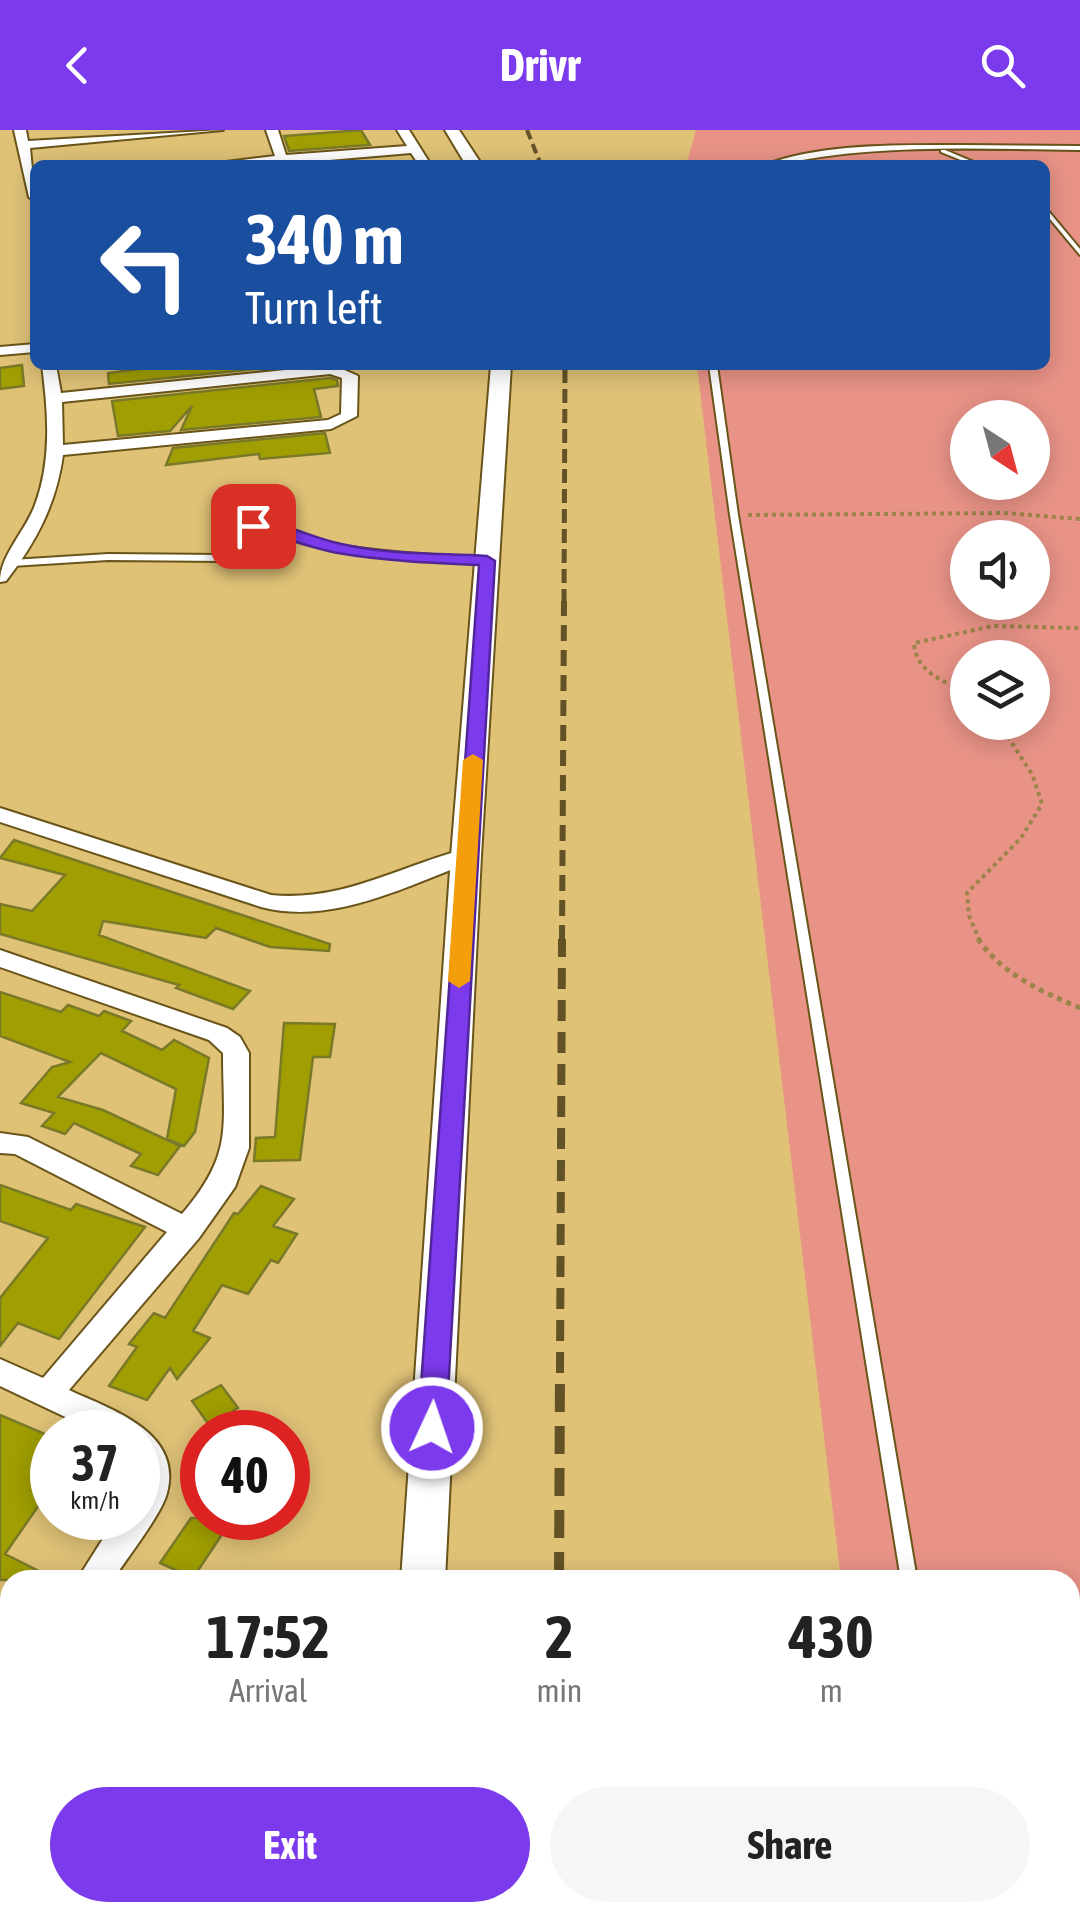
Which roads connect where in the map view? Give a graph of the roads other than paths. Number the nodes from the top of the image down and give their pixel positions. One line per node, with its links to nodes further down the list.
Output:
1 (20, 130): 7 (street)
2 (217, 130): 6 (street)
3 (272, 130): 11 (street)
4 (403, 130): 10 (street)
5 (452, 130): 13 (street)
6 (150, 132): 7 (street)
7 (23, 145): 16 (street)
8 (936, 148): 9 (lane); 14 (lane); 15 (lane)
9 (1080, 148)
10 (413, 149): 11 (street); 12 (street)
11 (282, 160)
12 (421, 160)
13 (471, 160)
14 (792, 160)
15 (966, 160)
16 (30, 167)
17 (1050, 215): 18 (lane)
18 (1080, 253)
19 (30, 348): 20 (street)
20 (0, 351)
21 (51, 370): 26 (street)
22 (169, 370): 25 (street)
23 (501, 370): 28 (street)
24 (714, 370): 41 (lane)
25 (172, 384): 26 (street); 27 (street)
26 (56, 398): 27 (street)
27 (58, 452): 29 (street)
28 (487, 561): 29 (lane); 31 (street)
29 (6, 570)
30 (0, 815): 31 (street)
31 (466, 856): 40 (street)
32 (0, 958): 34 (street)
33 (0, 1143): 34 (street)
34 (189, 1230): 36 (street)
35 (0, 1372): 36 (street)
36 (48, 1394): 37 (street)
37 (81, 1410)
38 (120, 1540): 39 (street)
39 (100, 1570)
40 (424, 1570)
41 (907, 1570)

